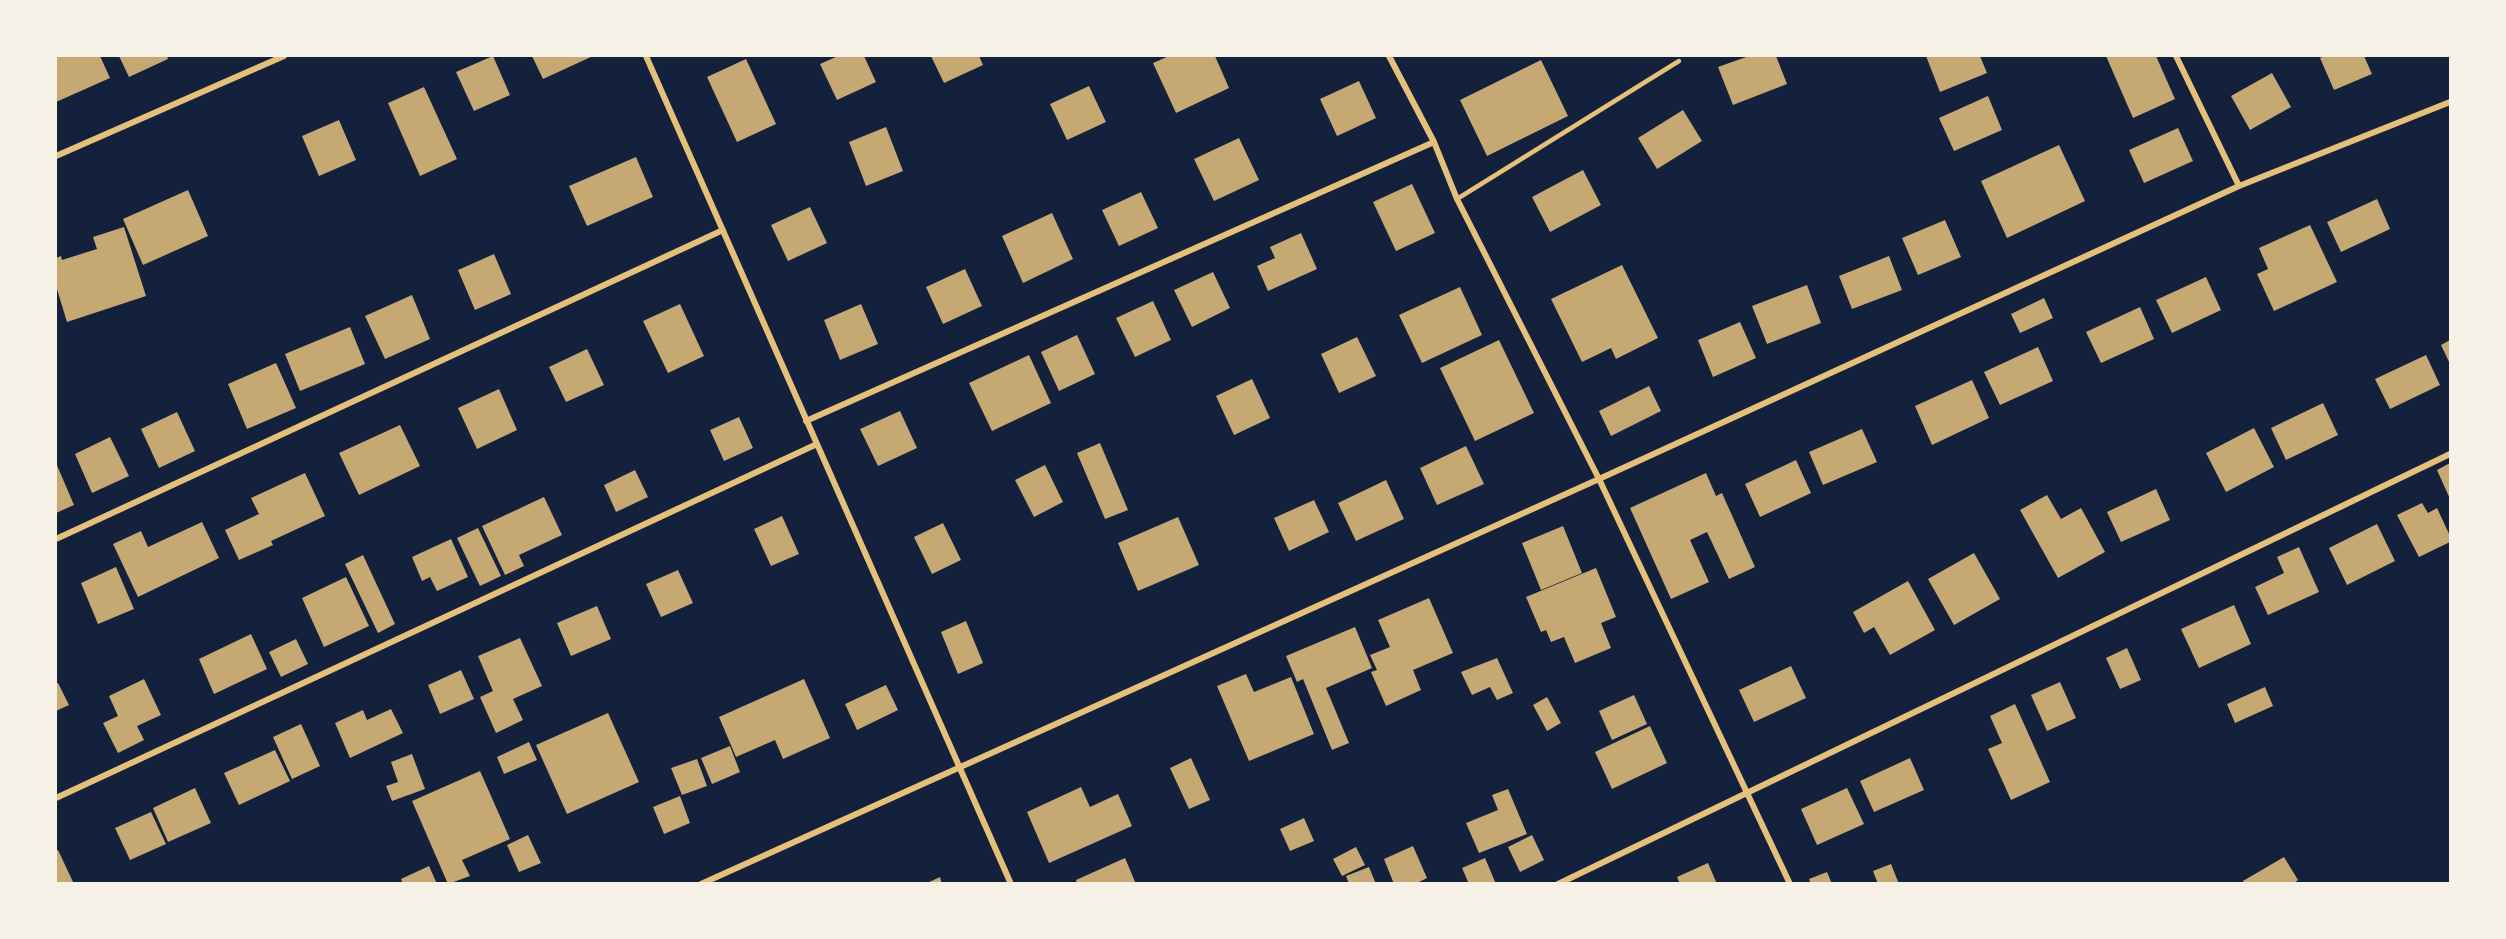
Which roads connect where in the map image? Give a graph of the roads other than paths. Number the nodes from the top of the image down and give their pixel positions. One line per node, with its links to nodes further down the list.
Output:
1 (284, 56): 8 (street)
2 (646, 56): 11 (street)
3 (1389, 56): 7 (street)
4 (2176, 56): 9 (street)
5 (1679, 61): 10 (lane)
6 (2451, 102): 9 (street)
7 (1434, 142): 10 (street); 12 (street)
8 (56, 156)
9 (2239, 186): 15 (street)
10 (1456, 200): 15 (street)
11 (723, 230): 12 (street); 16 (street)
12 (806, 421): 13 (street)
13 (817, 444): 17 (street); 19 (street)
14 (2451, 454): 18 (street)
15 (1599, 479): 17 (street); 18 (street)
16 (56, 538)
17 (959, 767): 20 (street); 21 (street)
18 (1748, 792): 22 (street); 23 (street)
19 (56, 798)
20 (701, 884)
21 (1011, 884)
22 (1558, 884)
23 (1790, 884)

